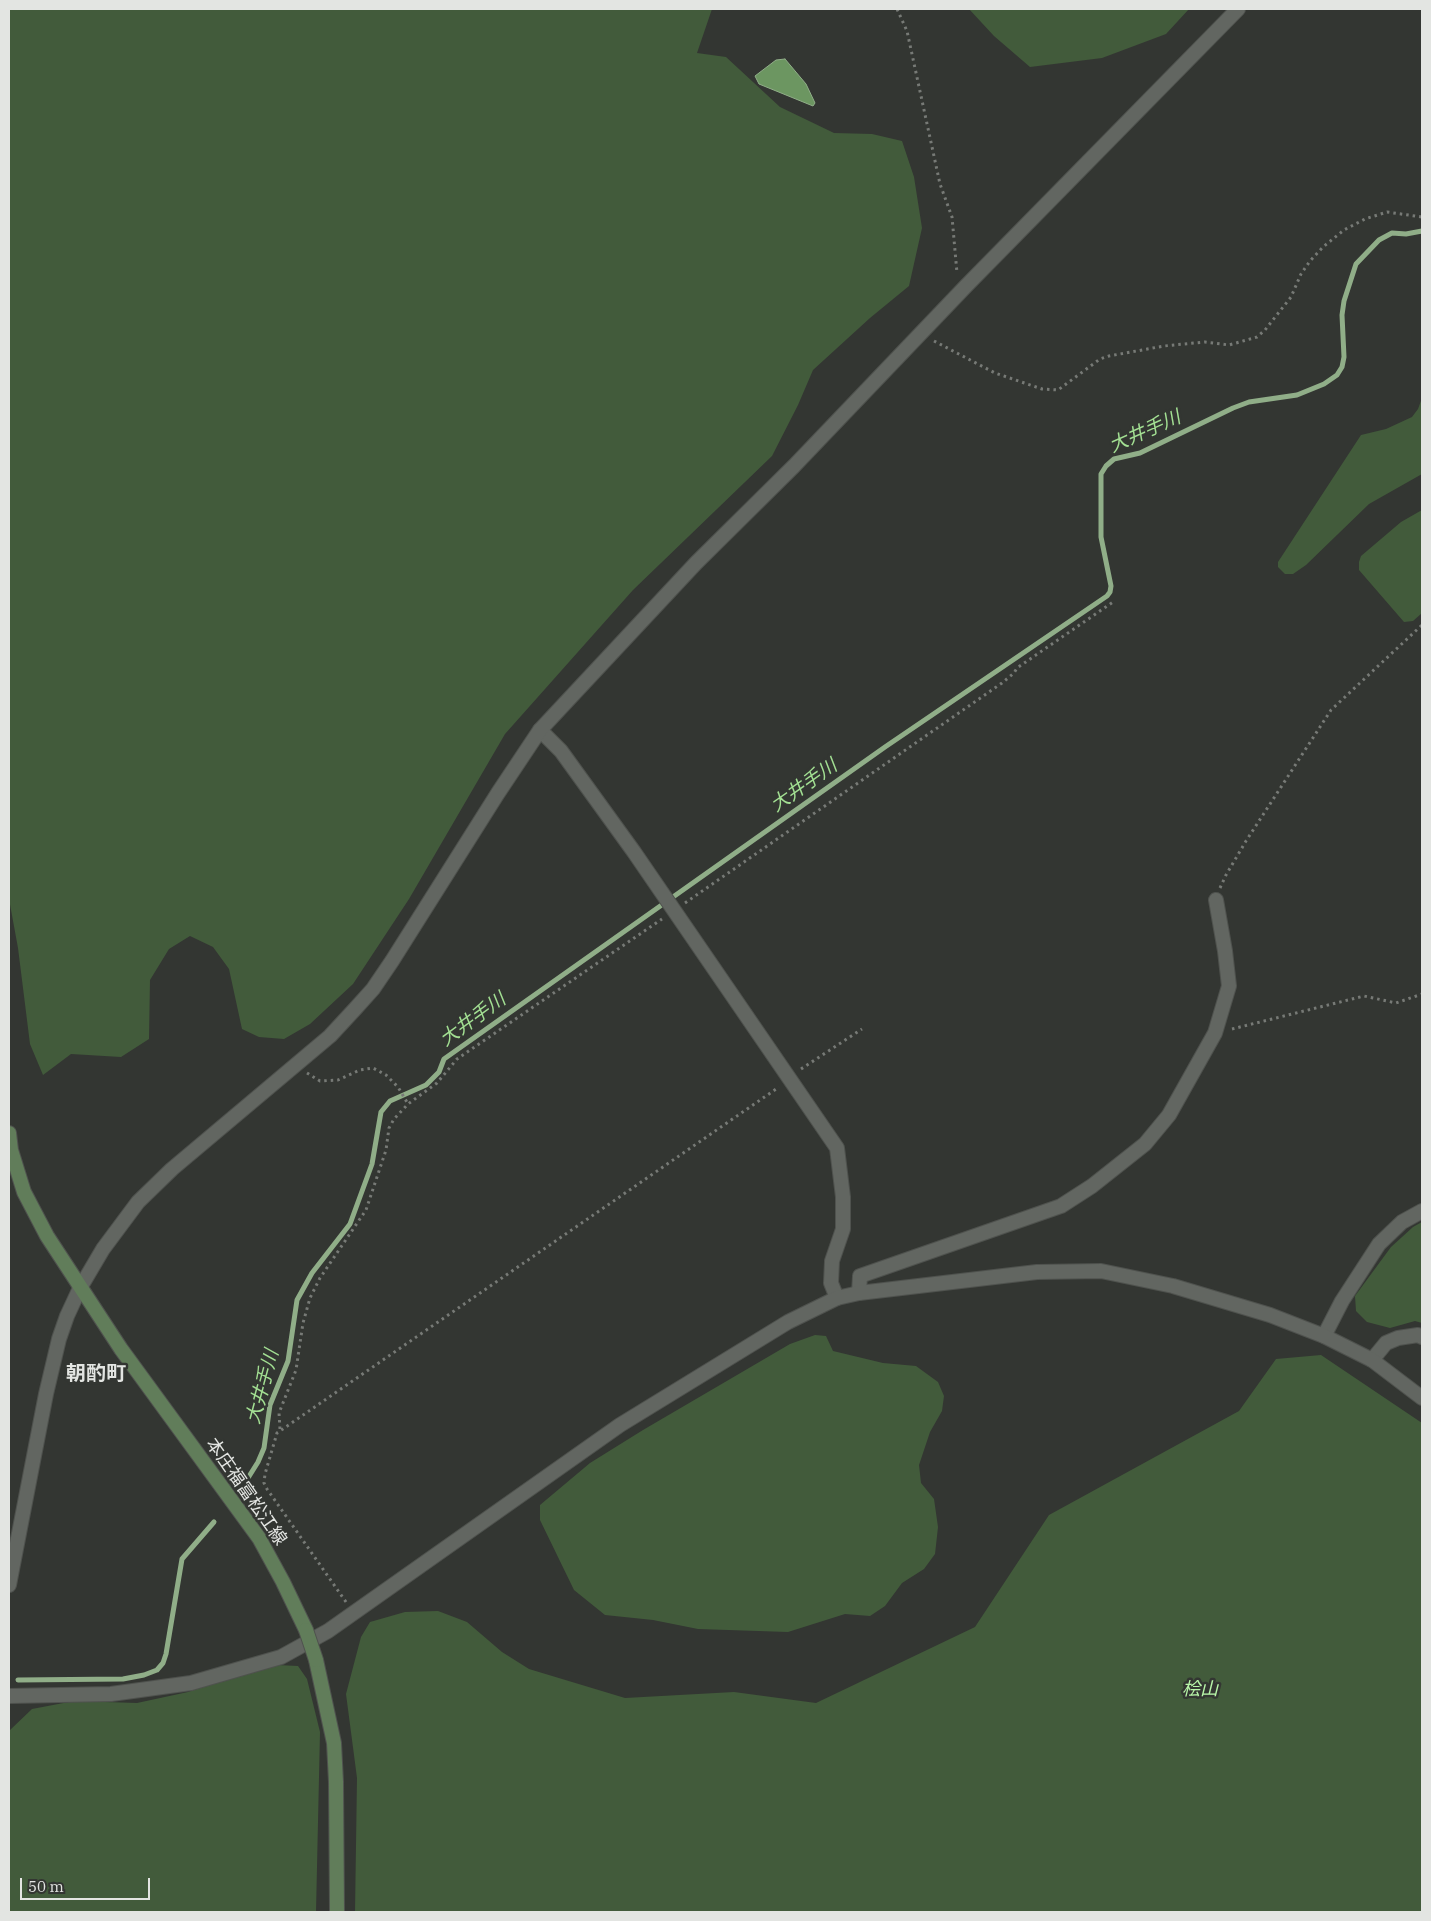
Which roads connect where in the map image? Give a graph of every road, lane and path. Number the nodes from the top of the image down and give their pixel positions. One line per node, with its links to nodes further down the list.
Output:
1 (897, 9): 4 (path)
2 (1238, 9): 4 (street)
3 (1422, 217): 5 (path)
4 (966, 286): 5 (street)
5 (920, 334): 8 (street)
6 (1113, 602): 10 (path)
7 (1422, 625): 9 (path)
8 (540, 730): 10 (street); 19 (street)
9 (1216, 900): 13 (street)
10 (669, 905): 15 (street); 16 (path)
11 (1422, 994): 13 (path)
12 (862, 1029): 15 (path)
13 (1215, 1034): 20 (street)
14 (309, 1075): 16 (path)
15 (793, 1076): 21 (street); 26 (path)
16 (408, 1104): 26 (path)
17 (9, 1133): 19 (main road, 本庄福富松江線)
18 (1422, 1210): 22 (street)
19 (80, 1288): 27 (street); 30 (main road, 本庄福富松江線, bridge)
20 (859, 1293): 21 (street); 22 (street)
21 (837, 1298): 28 (street)
22 (1324, 1336): 24 (street)
23 (1422, 1337): 24 (street)
24 (1372, 1360): 25 (street)
25 (1422, 1398)
26 (280, 1429): 28 (path)
27 (9, 1585)
28 (353, 1613): 29 (street)
29 (9, 1696)
30 (337, 1912)

